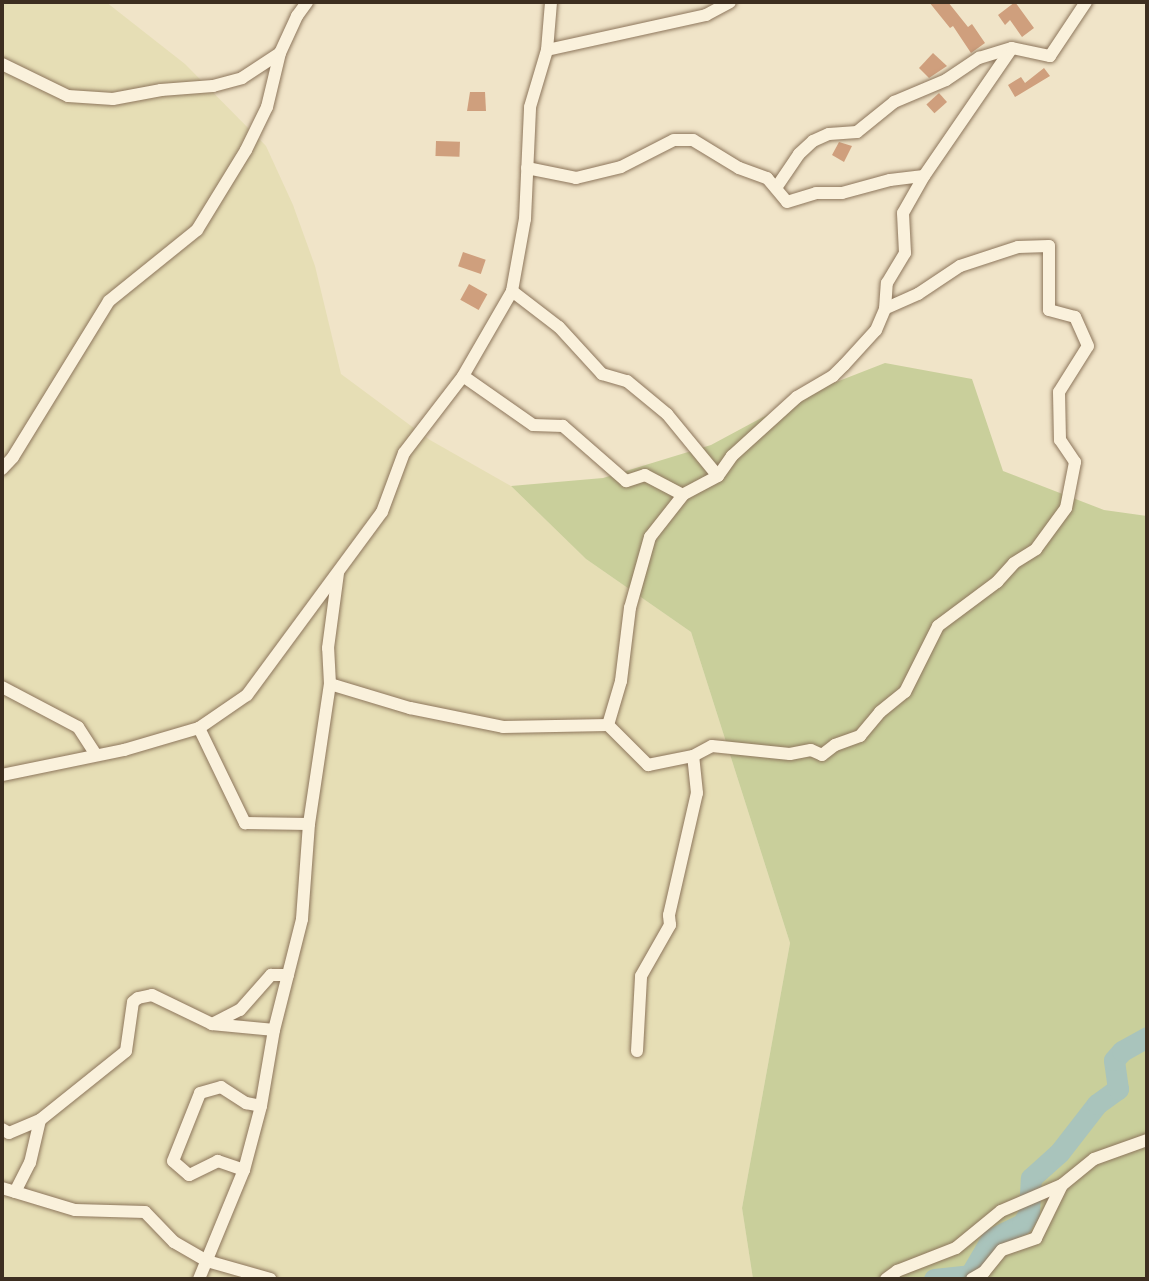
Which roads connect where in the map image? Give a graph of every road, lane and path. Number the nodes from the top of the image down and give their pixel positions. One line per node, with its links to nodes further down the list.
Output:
1 (307, 2): 7 (street)
2 (551, 2): 6 (street)
3 (730, 2): 6 (street)
4 (1086, 2): 5 (street)
5 (1012, 48): 10 (street); 11 (street)
6 (547, 50): 9 (street)
7 (280, 53): 8 (street); 15 (street)
8 (2, 64)
9 (527, 168): 11 (street); 12 (street)
10 (924, 176): 11 (street); 13 (street)
11 (776, 188)
12 (512, 291): 14 (street); 16 (street)
13 (885, 309): 16 (street); 24 (street)
14 (463, 376): 17 (street); 18 (street)
15 (2, 469)
16 (718, 476): 17 (street)
17 (683, 495): 21 (street)
18 (339, 570): 19 (street); 22 (street)
19 (330, 684): 21 (street); 26 (street)
20 (2, 687): 23 (street)
21 (608, 725): 24 (street)
22 (199, 728): 23 (street); 26 (street)
23 (96, 755): 25 (street)
24 (693, 756): 30 (street)
25 (2, 775)
26 (309, 824): 27 (street)
27 (288, 975): 28 (street); 29 (street)
28 (212, 1024): 29 (street); 32 (street)
29 (274, 1030): 31 (street)
30 (636, 1051)
31 (261, 1106): 35 (street); 35 (street)
32 (40, 1120): 33 (street); 38 (street)
33 (2, 1129)
34 (1147, 1140): 36 (street)
35 (244, 1170): 39 (street)
36 (1062, 1185): 42 (street); 43 (street)
37 (2, 1188): 38 (street)
38 (15, 1192): 39 (street)
39 (207, 1261): 40 (street); 41 (street)
40 (199, 1279)
41 (270, 1279)
42 (886, 1279)
43 (972, 1279)

